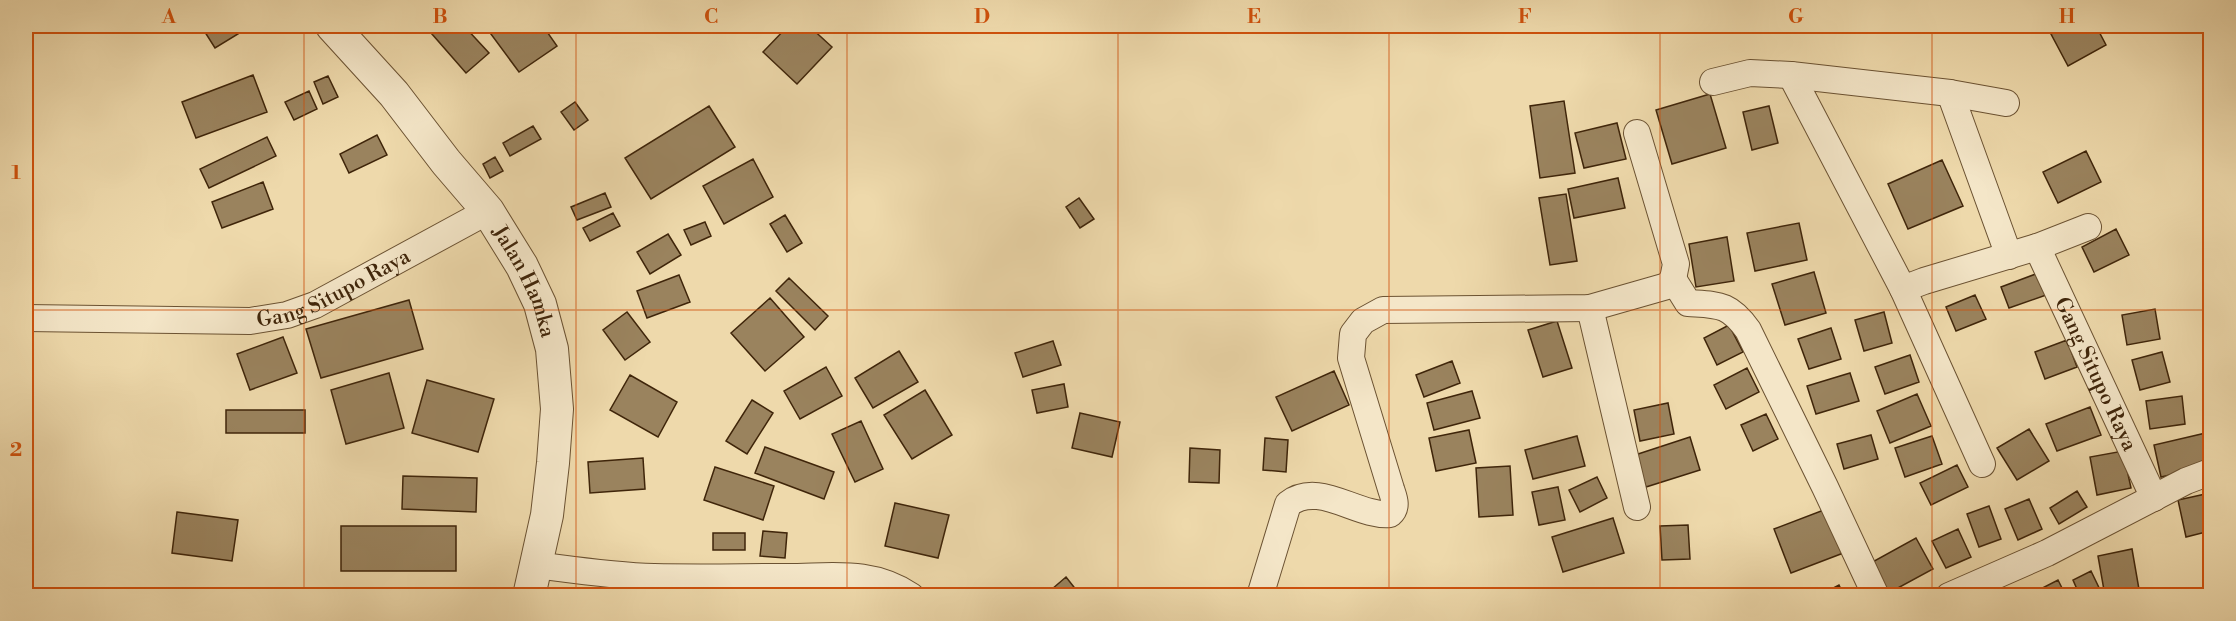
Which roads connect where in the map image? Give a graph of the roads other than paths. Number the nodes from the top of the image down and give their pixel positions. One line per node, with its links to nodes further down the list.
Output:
1 (332, 26): 7 (street, Jalan Hamka)
2 (1791, 75): 3 (street); 4 (street); 12 (street)
3 (1713, 82)
4 (1950, 93): 5 (street); 10 (street)
5 (2006, 103)
6 (1637, 133): 11 (street)
7 (488, 211): 14 (street, Gang Situpo Raya); 19 (street, Jalan Hamka)
8 (2088, 227): 9 (street)
9 (2037, 248): 10 (street); 17 (street, Gang Situpo Raya)
10 (2009, 256): 12 (street)
11 (1673, 279): 13 (street); 23 (street)
12 (1903, 289): 15 (street)
13 (1590, 308): 18 (street); 22 (street)
14 (26, 318)
15 (1982, 464)
16 (2211, 472): 17 (street)
17 (2154, 498): 24 (street)
18 (1637, 507)
19 (536, 565): 20 (street, Jalan Hamka); 21 (street)
20 (529, 596)
21 (911, 596)
22 (1260, 596)
23 (1876, 596)
24 (1949, 596)

